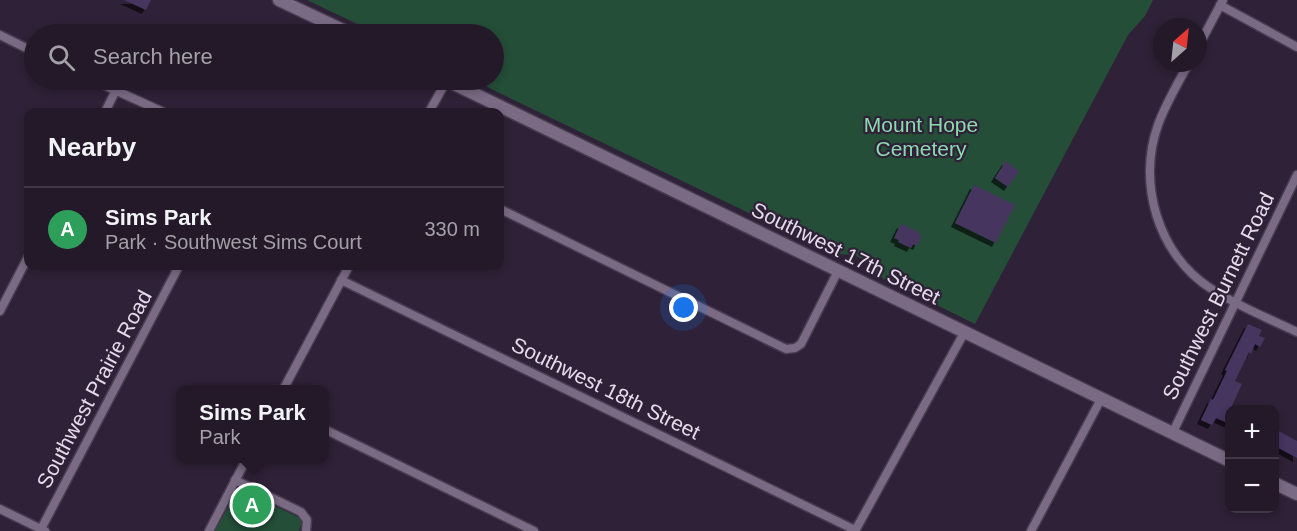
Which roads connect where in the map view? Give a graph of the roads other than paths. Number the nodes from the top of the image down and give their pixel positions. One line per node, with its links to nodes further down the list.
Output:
1 (279, 0): 3 (main road)
2 (1222, 3): 4 (street); 7 (street)
3 (330, 24)
4 (1207, 30)
5 (0, 35): 6 (street)
6 (24, 47)
7 (1297, 47)
8 (1184, 72): 24 (street)
9 (116, 90): 12 (street); 13 (street)
10 (441, 90): 14 (street)
11 (467, 90): 15 (main road, Southwest 17th Street)
12 (107, 108)
13 (154, 108)
14 (431, 108)
15 (503, 108)
16 (504, 108): 22 (main road, Southwest 17th Street)
17 (1297, 175): 24 (street, Southwest Burnett Road)
18 (504, 211): 22 (street)
19 (24, 265): 25 (street)
20 (177, 270): 38 (street, Southwest Prairie Road)
21 (347, 270): 23 (street)
22 (838, 271): 27 (main road, Southwest 17th Street)
23 (341, 280): 28 (street); 39 (street, Southwest 18th Street)
24 (1235, 302): 26 (street); 31 (street, Southwest Burnett Road)
25 (0, 310)
26 (1297, 332)
27 (964, 333): 29 (main road, Southwest 17th Street); 39 (street)
28 (286, 385)
29 (1101, 399): 31 (main road, Southwest 17th Street); 43 (street)
30 (329, 431): 42 (street)
31 (1173, 434): 32 (main road, Southwest 17th Street)
32 (1226, 459)
33 (245, 463): 34 (street)
34 (236, 480): 40 (street); 41 (street)
35 (1279, 485): 36 (main road)
36 (1297, 494)
37 (0, 509): 38 (street)
38 (43, 530)
39 (855, 530)
40 (209, 531)
41 (306, 531)
42 (534, 531)
43 (1030, 531)

